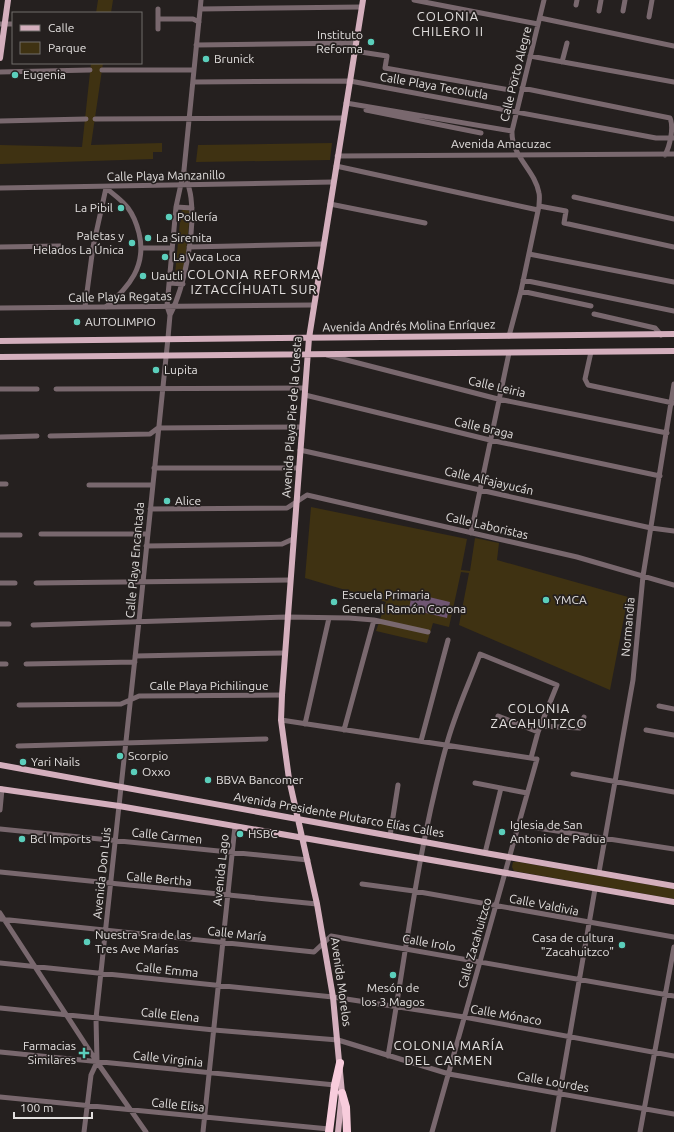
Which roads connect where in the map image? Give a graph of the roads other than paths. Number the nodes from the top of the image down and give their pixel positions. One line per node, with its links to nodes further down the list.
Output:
1 (8, 0): 17 (main road)
2 (201, 0): 10 (street, Calle Playa Encantada)
3 (414, 0): 18 (street)
4 (544, 0): 14 (street, Calle Porto Alegre)
5 (601, 0): 11 (street)
6 (625, 0): 12 (street)
7 (652, 0): 13 (street)
8 (362, 3): 10 (street); 20 (main road, Avenida Playa Pie de la Cuesta)
9 (158, 9): 15 (street)
10 (200, 9): 16 (street, Calle Playa Encantada)
11 (599, 11)
12 (623, 11)
13 (648, 17)
14 (540, 18): 18 (street, Calle Porto Alegre); 23 (street)
15 (158, 19): 16 (street); 19 (street)
16 (199, 22): 22 (street, Calle Playa Encantada)
17 (3, 24): 26 (main road)
18 (538, 24): 25 (street, Calle Porto Alegre)
19 (158, 29)
20 (356, 43): 22 (street); 24 (main road, Avenida Playa Pie de la Cuesta)
21 (567, 43): 27 (street)
22 (196, 45): 30 (street, Calle Playa Encantada)
23 (674, 46)
24 (354, 51): 32 (street); 33 (main road, Avenida Playa Pie de la Cuesta)
25 (530, 56): 27 (street); 36 (street, Calle Porto Alegre)
26 (0, 58)
27 (562, 62): 35 (street)
28 (90, 70): 31 (street)
29 (102, 70): 30 (street)
30 (194, 70): 34 (street, Calle Playa Encantada)
31 (0, 72)
32 (513, 78)
33 (350, 81): 34 (street, Calle Playa Tecolutla); 37 (main road, Avenida Playa Pie de la Cuesta); 38 (street, Calle Playa Tecolutla)
34 (193, 82): 39 (street, Calle Playa Encantada)
35 (674, 82)
36 (522, 88): 38 (street, Calle Porto Alegre); 46 (street)
37 (346, 104): 40 (main road, Avenida Playa Pie de la Cuesta); 44 (street); 45 (street)
38 (516, 110): 44 (street, Calle Porto Alegre); 46 (street, Calle Playa Tecolutla)
39 (189, 118): 40 (street); 42 (street); 52 (street, Calle Playa Encantada)
40 (344, 118): 50 (main road, Avenida Playa Pie de la Cuesta)
41 (86, 119): 43 (street)
42 (95, 119)
43 (0, 121)
44 (512, 131): 47 (street, Calle Porto Alegre)
45 (481, 133)
46 (672, 138): 48 (street)
47 (518, 154): 48 (street, Avenida Amacuzac); 50 (street, Avenida Amacuzac); 62 (street, Calle Porto Alegre)
48 (664, 154): 49 (street, Avenida Amacuzac)
49 (674, 154)
50 (338, 156): 51 (main road, Avenida Playa Pie de la Cuesta)
51 (336, 166): 53 (main road, Avenida Playa Pie de la Cuesta); 62 (street)
52 (184, 170): 54 (street, Calle Playa Encantada); 55 (street, Calle Playa Encantada)
53 (333, 182): 55 (street, Calle Playa Manzanillo); 59 (main road, Avenida Playa Pie de la Cuesta)
54 (180, 186): 55 (street, Calle Playa Manzanillo); 57 (street, Calle Playa Manzanillo); 60 (street, Calle Playa Encantada)
55 (189, 186): 61 (street, Calle Playa Encantada)
56 (0, 188): 57 (street, Calle Playa Manzanillo)
57 (106, 188): 70 (street); 82 (street)
58 (574, 197): 63 (street)
59 (330, 204): 64 (street); 65 (main road, Avenida Playa Pie de la Cuesta)
60 (176, 207): 61 (street); 71 (street, Calle Playa Encantada)
61 (192, 208): 68 (street, Calle Playa Encantada)
62 (539, 208): 69 (street); 72 (street, Calle Porto Alegre)
63 (674, 219)
64 (426, 223)
65 (323, 244): 68 (street); 80 (main road, Avenida Playa Pie de la Cuesta)
66 (60, 246): 67 (street)
67 (0, 247)
68 (188, 247): 76 (street, Calle Playa Encantada)
69 (674, 247)
70 (142, 248): 71 (street); 83 (street)
71 (172, 248): 75 (street, Calle Playa Encantada)
72 (529, 254): 73 (street, Calle Porto Alegre); 74 (street)
73 (523, 280): 77 (street, Calle Porto Alegre); 85 (street)
74 (674, 282)
75 (170, 283): 76 (street); 78 (street, Calle Playa Encantada)
76 (183, 284): 79 (street, Calle Playa Encantada)
77 (521, 291): 81 (street); 90 (street, Calle Porto Alegre)
78 (167, 306): 79 (street, Calle Playa Regatas); 83 (street, Calle Playa Regatas); 87 (street, Calle Playa Encantada)
79 (174, 306): 80 (street, Calle Playa Regatas); 87 (street, Calle Playa Encantada)
80 (313, 306): 92 (main road, Avenida Playa Pie de la Cuesta)
81 (591, 306)
82 (85, 307): 83 (street, Calle Playa Regatas); 84 (street, Calle Playa Regatas)
83 (106, 307)
84 (0, 308)
85 (674, 311)
86 (594, 314): 89 (street)
87 (170, 315): 91 (street, Calle Playa Encantada)
88 (674, 334): 89 (main road, Avenida Andrés Molina Enríquez)
89 (661, 335): 90 (main road, Avenida Andrés Molina Enríquez)
90 (509, 336): 92 (main road, Avenida Andrés Molina Enríquez)
91 (168, 338): 92 (main road, Avenida Andrés Molina Enríquez); 93 (main road, Avenida Andrés Molina Enríquez); 97 (street, Calle Playa Encantada)
92 (309, 338): 98 (main road, Avenida Playa Pie de la Cuesta)
93 (0, 341)
94 (674, 351): 95 (main road)
95 (592, 352): 96 (main road); 109 (street)
96 (509, 353): 99 (main road); 108 (street)
97 (165, 355): 98 (main road); 100 (main road); 102 (street, Calle Playa Encantada)
98 (307, 355): 99 (main road); 103 (main road, Avenida Playa Pie de la Cuesta)
99 (324, 355): 108 (street, Calle Leiria)
100 (0, 357)
101 (674, 384): 109 (street, Normandia)
102 (161, 387): 103 (street); 106 (street); 111 (street, Calle Playa Encantada)
103 (305, 388): 107 (main road, Avenida Playa Pie de la Cuesta)
104 (0, 389): 105 (street)
105 (37, 389)
106 (56, 389)
107 (304, 395): 110 (main road, Avenida Playa Pie de la Cuesta); 116 (street, Calle Braga)
108 (498, 399): 112 (street, Calle Leiria); 116 (street)
109 (673, 403): 112 (street, Normandia)
110 (302, 427): 111 (street); 117 (main road, Avenida Playa Pie de la Cuesta)
111 (158, 428): 114 (street); 118 (street, Calle Playa Encantada)
112 (667, 433): 120 (street, Normandia)
113 (37, 436): 115 (street)
114 (50, 436)
115 (0, 437)
116 (490, 440): 120 (street, Calle Braga); 123 (street)
117 (300, 450): 119 (main road, Avenida Playa Pie de la Cuesta); 123 (street, Calle Alfajayucán)
118 (154, 468): 119 (street); 122 (street, Calle Playa Encantada)
119 (299, 468): 124 (main road, Avenida Playa Pie de la Cuesta)
120 (660, 476): 126 (street, Normandia)
121 (89, 485): 122 (street)
122 (152, 485): 125 (street, Calle Playa Encantada)
123 (480, 489): 126 (street, Calle Alfajayucán); 128 (street)
124 (296, 502): 125 (street, Calle Laboristas); 128 (street, Calle Laboristas); 133 (main road, Avenida Playa Pie de la Cuesta)
125 (150, 509): 130 (street, Calle Playa Encantada)
126 (651, 528): 127 (street, Calle Alfajayucán); 135 (street, Normandia)
127 (674, 531)
128 (471, 533): 135 (street, Calle Laboristas)
129 (41, 534): 130 (street)
130 (147, 534): 134 (street, Calle Playa Encantada)
131 (0, 535): 132 (street)
132 (20, 535)
133 (293, 539): 134 (street); 136 (main road, Avenida Playa Pie de la Cuesta)
134 (146, 546): 137 (street, Calle Playa Encantada)
135 (643, 576): 141 (street, Calle Laboristas); 177 (street, Normandia)
136 (290, 580): 137 (street); 142 (main road, Avenida Playa Pie de la Cuesta)
137 (142, 582): 140 (street); 145 (street, Calle Playa Encantada)
138 (0, 583): 139 (street)
139 (15, 583)
140 (36, 584)
141 (674, 585)
142 (287, 617): 143 (street); 145 (street); 151 (main road, Avenida Playa Pie de la Cuesta)
143 (329, 618): 144 (street); 163 (street)
144 (374, 620): 149 (street); 165 (street)
145 (139, 621): 148 (street); 152 (street, Calle Playa Encantada)
146 (0, 624): 147 (street)
147 (9, 624)
148 (33, 625)
149 (428, 632)
150 (448, 640): 170 (street)
151 (284, 653): 152 (street); 155 (main road, Avenida Playa Pie de la Cuesta)
152 (135, 656): 153 (street, Calle Playa Encantada)
153 (135, 662): 154 (street); 156 (street, Calle Playa Encantada)
154 (26, 664)
155 (282, 695): 156 (street, Calle Playa Pichilingue); 162 (main road, Avenida Playa Pie de la Cuesta)
156 (131, 700): 157 (street, Calle Playa Pichilingue); 171 (street, Calle Playa Encantada)
157 (19, 705)
158 (659, 706): 159 (street)
159 (674, 709)
160 (498, 716): 167 (street)
161 (584, 717): 164 (street)
162 (281, 720): 163 (street); 187 (main road, Avenida Playa Pie de la Cuesta)
163 (305, 724): 165 (street)
164 (540, 726): 167 (street); 172 (street)
165 (344, 730): 170 (street)
166 (646, 730): 168 (street)
167 (538, 732): 174 (street)
168 (674, 734)
169 (266, 739): 171 (street)
170 (421, 741): 172 (street)
171 (126, 742): 173 (street); 180 (street, Calle Playa Encantada)
172 (446, 745): 174 (street); 195 (street)
173 (18, 746)
174 (531, 758): 184 (street, Calle Zacahuitzco)
175 (0, 765): 180 (main road, Avenida Presidente Plutarco Elías Calles)
176 (573, 774): 177 (street)
177 (615, 781): 183 (street); 193 (street, Normandia)
178 (476, 784): 181 (street)
179 (398, 785): 191 (street)
180 (121, 788): 185 (street, Calle Playa Encantada); 187 (main road, Avenida Presidente Plutarco Elías Calles)
181 (501, 788): 184 (street); 198 (street)
182 (1, 789): 185 (main road); 186 (street)
183 (674, 792)
184 (527, 794): 188 (street, Calle Zacahuitzco)
185 (119, 806): 189 (main road); 194 (street, Avenida Don Luis)
186 (0, 810)
187 (299, 819): 191 (main road, Avenida Presidente Plutarco Elías Calles); 192 (main road, Avenida Playa Pie de la Cuesta)
188 (518, 825): 193 (street); 199 (street, Calle Zacahuitzco)
189 (235, 826): 192 (main road); 197 (street, Avenida Lago)
190 (0, 829): 194 (street, Calle Carmen)
191 (390, 836): 195 (main road, Avenida Presidente Plutarco Elías Calles)
192 (303, 838): 200 (main road); 201 (main road, Avenida Morelos)
193 (605, 838): 196 (street); 203 (street, Normandia)
194 (115, 841): 197 (street, Calle Carmen); 206 (street, Avenida Don Luis)
195 (424, 842): 198 (main road, Avenida Presidente Plutarco Elías Calles); 200 (street)
196 (674, 849)
197 (233, 852): 201 (street, Calle Carmen); 210 (street, Avenida Lago)
198 (484, 853): 199 (main road, Avenida Presidente Plutarco Elías Calles)
199 (510, 857): 203 (main road, Avenida Presidente Plutarco Elías Calles); 204 (street, Calle Zacahuitzco)
200 (422, 859): 204 (main road); 209 (street)
201 (308, 860): 212 (main road, Avenida Morelos)
202 (0, 872): 206 (street, Calle Bertha)
203 (599, 872): 207 (main road, Avenida Presidente Plutarco Elías Calles)
204 (505, 873): 208 (main road); 213 (street, Calle Zacahuitzco)
205 (362, 884): 209 (street, Calle Valdivia)
206 (111, 885): 210 (street, Calle Bertha); 217 (street, Avenida Don Luis)
207 (674, 886)
208 (595, 889): 211 (main road); 216 (street)
209 (414, 891): 213 (street, Calle Valdivia); 222 (street)
210 (228, 896): 212 (street, Calle Bertha); 219 (street, Avenida Lago)
211 (674, 902)
212 (317, 904): 220 (main road, Avenida Morelos)
213 (495, 906): 216 (street, Calle Valdivia); 223 (street, Calle Zacahuitzco)
214 (0, 913): 215 (street)
215 (2, 919): 217 (street, Calle María); 225 (street)
216 (590, 924): 218 (street, Calle Valdivia); 227 (street)
217 (106, 929): 219 (street, Calle María); 226 (street, Avenida Don Luis)
218 (674, 937)
219 (223, 943): 220 (street, Calle María); 228 (street, Avenida Lago)
220 (325, 943): 222 (street, Calle Irolo); 230 (main road, Avenida Morelos)
221 (674, 947): 229 (street)
222 (406, 949): 223 (street, Calle Irolo); 232 (street)
223 (480, 962): 227 (street, Calle Irolo); 236 (street, Calle Zacahuitzco)
224 (0, 963): 225 (street, Calle Emma)
225 (36, 967): 226 (street, Calle Emma); 234 (street)
226 (101, 974): 228 (street, Calle Emma); 235 (street, Avenida Don Luis)
227 (580, 980): 229 (street, Calle Irolo); 238 (street)
228 (219, 986): 230 (street, Calle Emma); 237 (street, Avenida Lago)
229 (666, 995): 231 (street, Calle Irolo); 241 (street)
230 (333, 996): 232 (street, Calle Mónaco); 239 (main road, Avenida Morelos)
231 (674, 996)
232 (396, 1006): 236 (street, Calle Mónaco); 242 (street)
233 (0, 1008): 234 (street, Calle Elena)
234 (68, 1015): 235 (street, Calle Elena); 244 (street)
235 (96, 1018): 237 (street, Calle Elena); 244 (street, Avenida Don Luis)
236 (464, 1018): 238 (street, Calle Mónaco); 247 (street, Calle Zacahuitzco)
237 (214, 1030): 239 (street, Calle Elena); 246 (street, Avenida Lago)
238 (570, 1037): 241 (street, Calle Mónaco); 250 (street)
239 (338, 1040): 242 (street, Calle Lourdes); 245 (main road, Avenida Morelos)
240 (0, 1052): 244 (street, Calle Virginia)
241 (654, 1052): 243 (street, Calle Mónaco); 253 (street)
242 (388, 1056): 247 (street, Calle Lourdes)
243 (674, 1056)
244 (97, 1062): 246 (street, Calle Virginia); 252 (street, Avenida Don Luis); 254 (street)
245 (340, 1063): 248 (highway); 249 (main road, Avenida Morelos)
246 (209, 1073): 248 (street, Calle Virginia); 256 (street, Avenida Lago)
247 (449, 1074): 250 (street, Calle Lourdes); 263 (street, Calle Zacahuitzco)
248 (335, 1085): 257 (highway)
249 (342, 1093): 261 (main road, Avenida Morelos); 262 (highway)
250 (560, 1093): 253 (street, Calle Lourdes); 264 (street)
251 (0, 1097): 252 (street, Calle Elisa)
252 (87, 1106): 254 (street, Calle Elisa); 258 (street, Avenida Don Luis)
253 (644, 1108): 255 (street, Calle Lourdes); 265 (street)
254 (130, 1110): 256 (street, Calle Elisa); 259 (street)
255 (674, 1114)
256 (204, 1118): 257 (street, Calle Elisa); 260 (street, Avenida Lago)
257 (329, 1130)
258 (84, 1132)
259 (146, 1132)
260 (203, 1132)
261 (338, 1132)
262 (346, 1132)
263 (432, 1132)
264 (553, 1132)
265 (640, 1132)

